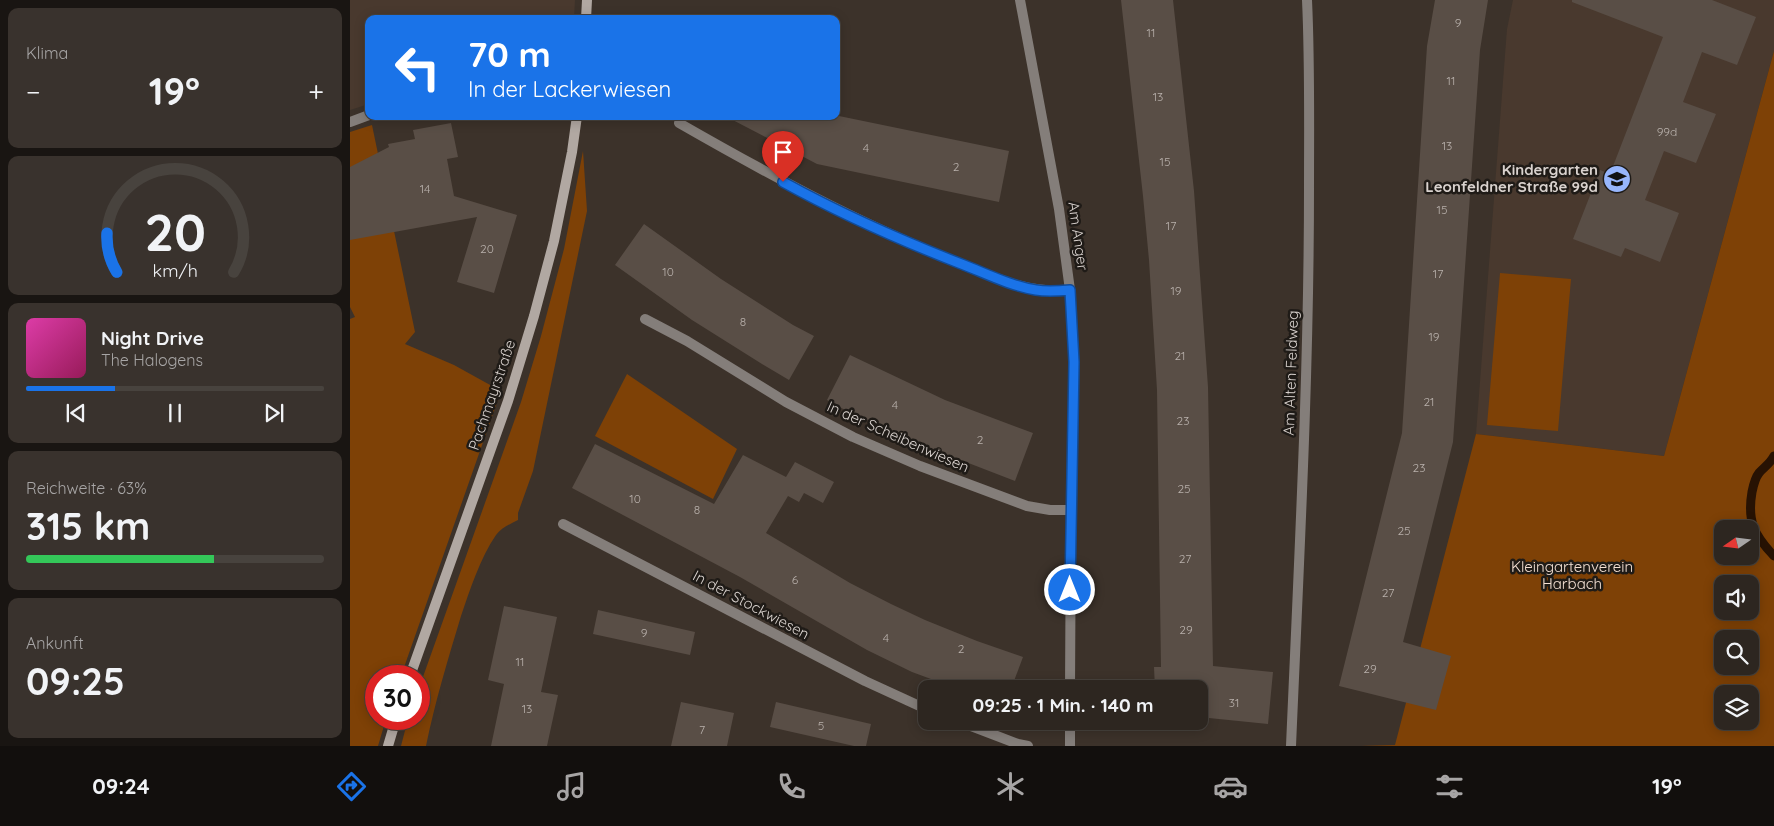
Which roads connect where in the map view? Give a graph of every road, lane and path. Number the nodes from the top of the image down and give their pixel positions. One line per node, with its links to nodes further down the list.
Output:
1 (587, 0): 4 (street)
2 (1020, 0): 9 (street, Am Anger)
3 (1307, 0): 22 (street, Am Alten Feldweg)
4 (586, 15)
5 (365, 116): 7 (street)
6 (576, 120): 13 (street, Pachmayrstraße)
7 (350, 122)
8 (679, 123): 9 (street)
9 (1070, 290): 11 (street, Am Anger)
10 (645, 320): 11 (street, In der Scheibenwiesen)
11 (1071, 510): 14 (street, Am Anger)
12 (563, 524): 15 (street, In der Stockwiesen)
13 (414, 665)
14 (1070, 680)
15 (918, 705)
16 (393, 730): 19 (street)
17 (981, 730): 20 (street)
18 (1070, 730): 21 (street)
19 (388, 746)
20 (1028, 746)
21 (1070, 746)
22 (1291, 746)

